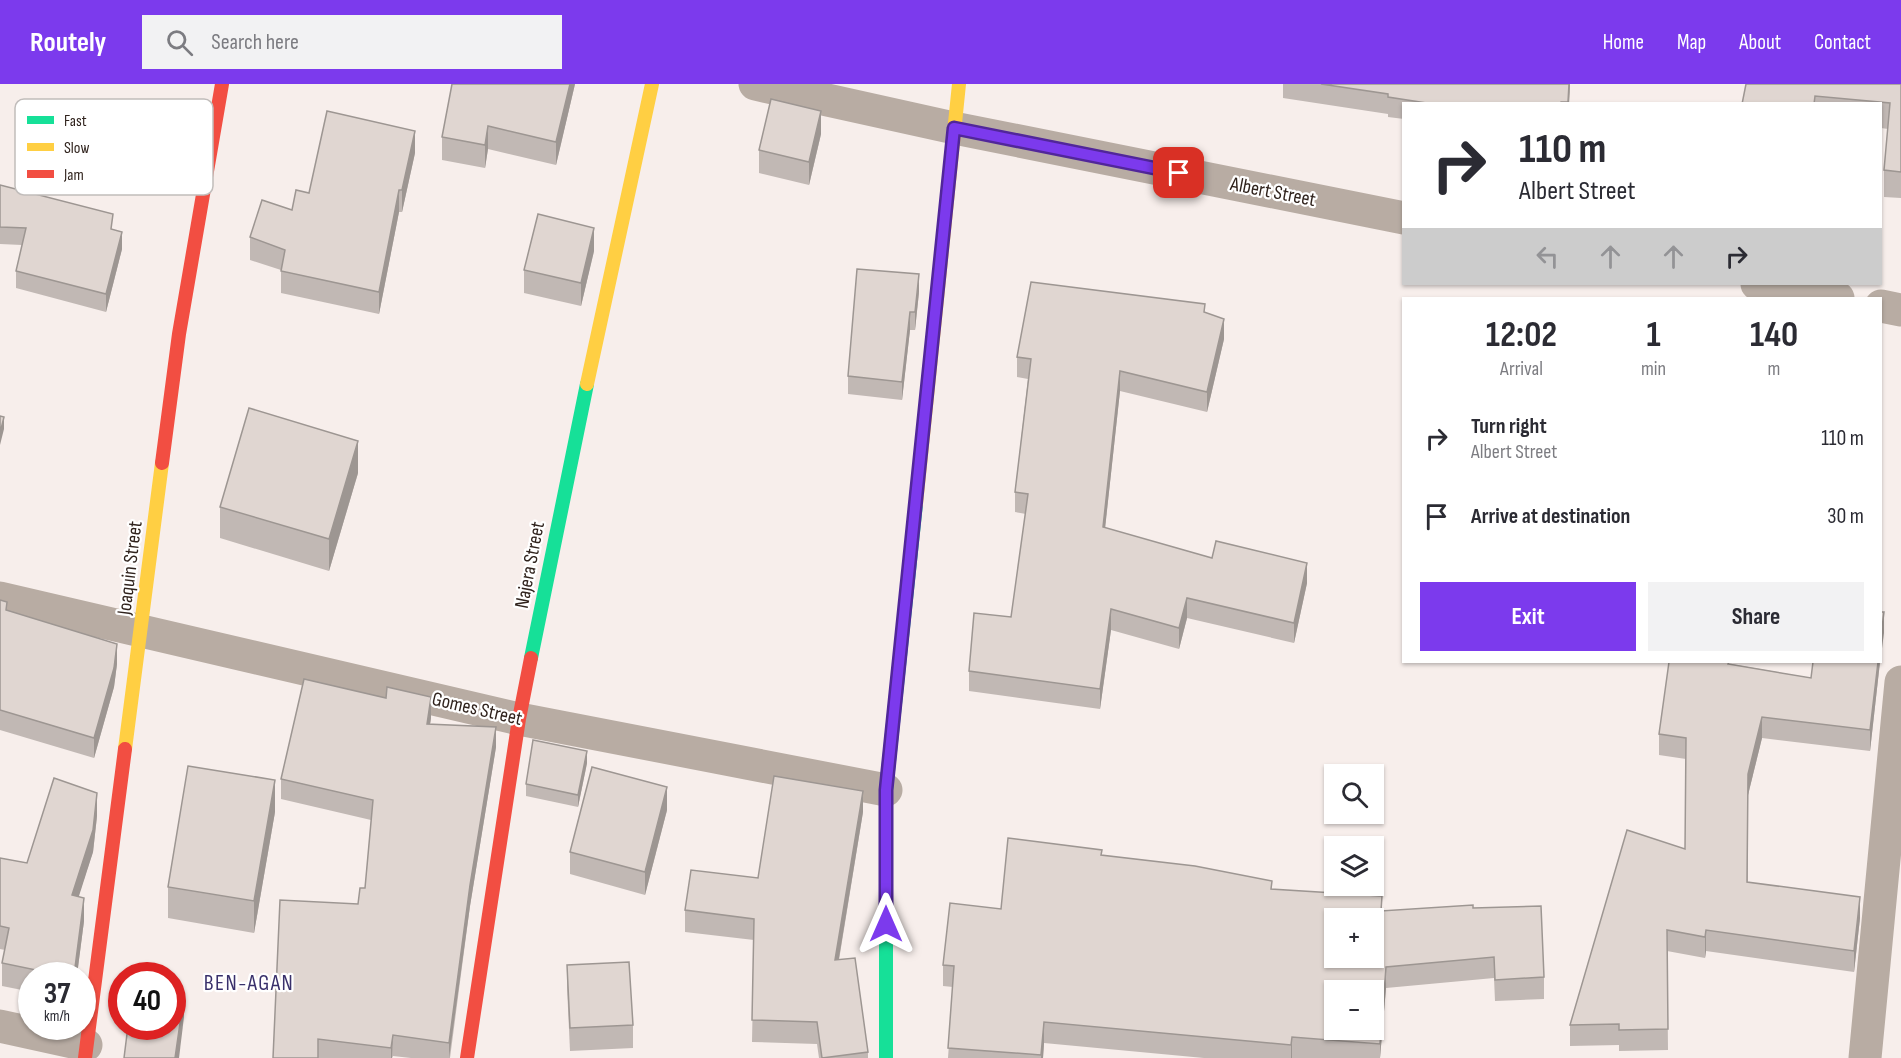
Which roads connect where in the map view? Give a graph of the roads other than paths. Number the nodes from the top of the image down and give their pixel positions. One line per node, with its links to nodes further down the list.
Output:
1 (222, 84): 6 (street, Joaquin Street)
2 (652, 84): 16 (street, Najera Street)
3 (755, 84): 5 (street, Albert Street)
4 (959, 84): 5 (street)
5 (954, 128): 8 (street, Albert Street); 17 (street)
6 (213, 136)
7 (203, 195): 14 (street, Joaquin Street)
8 (1402, 218)
9 (1763, 285): 10 (street)
10 (1832, 297)
11 (1882, 306): 12 (street)
12 (1901, 310)
13 (0, 598): 14 (street, Gomes Street)
14 (141, 629): 16 (street, Gomes Street); 19 (street, Joaquin Street)
15 (1901, 682): 22 (street)
16 (519, 719): 17 (street, Gomes Street); 20 (street, Najera Street)
17 (886, 790): 21 (street)
18 (0, 1026): 19 (street)
19 (85, 1051)
20 (467, 1058)
21 (886, 1058)
22 (1865, 1058)

